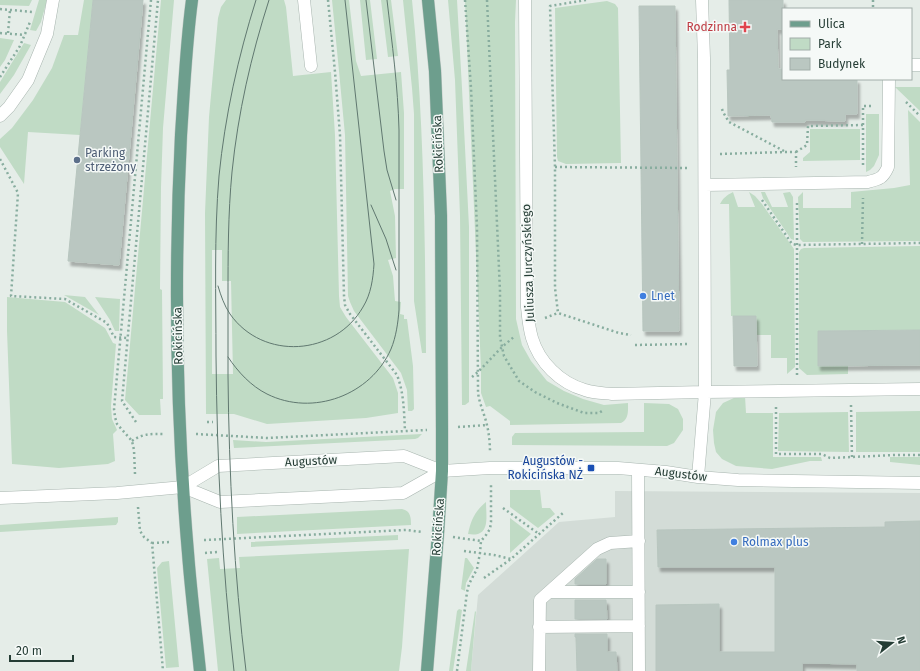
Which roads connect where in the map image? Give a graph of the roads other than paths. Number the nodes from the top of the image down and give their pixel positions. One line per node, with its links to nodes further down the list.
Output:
1 (53, 0): 9 (street)
2 (192, 0): 17 (main road, Rokicińska)
3 (304, 0): 7 (street)
4 (428, 0): 14 (main road, Rokicińska)
5 (524, 0): 12 (street, Juliusza Jurczyńskiego)
6 (702, 0): 10 (street)
7 (311, 66)
8 (889, 80): 10 (street)
9 (0, 116)
10 (705, 185): 12 (street)
11 (920, 389): 12 (street, Juliusza Jurczyńskiego)
12 (706, 392): 15 (street)
13 (638, 470): 14 (street, Augustów); 15 (street, Augustów); 19 (street)
14 (442, 471): 17 (street, Augustów); 17 (street, Augustów); 25 (main road, Rokicińska)
15 (698, 477): 16 (street, Augustów)
16 (920, 483)
17 (183, 488): 18 (street, Augustów); 24 (main road, Rokicińska)
18 (0, 498)
19 (639, 541): 20 (street); 21 (street)
20 (550, 592): 21 (street); 23 (street)
21 (639, 592): 22 (street)
22 (639, 626): 23 (street); 27 (street)
23 (539, 627): 26 (street)
24 (200, 671)
25 (427, 671)
26 (539, 671)
27 (639, 671)

